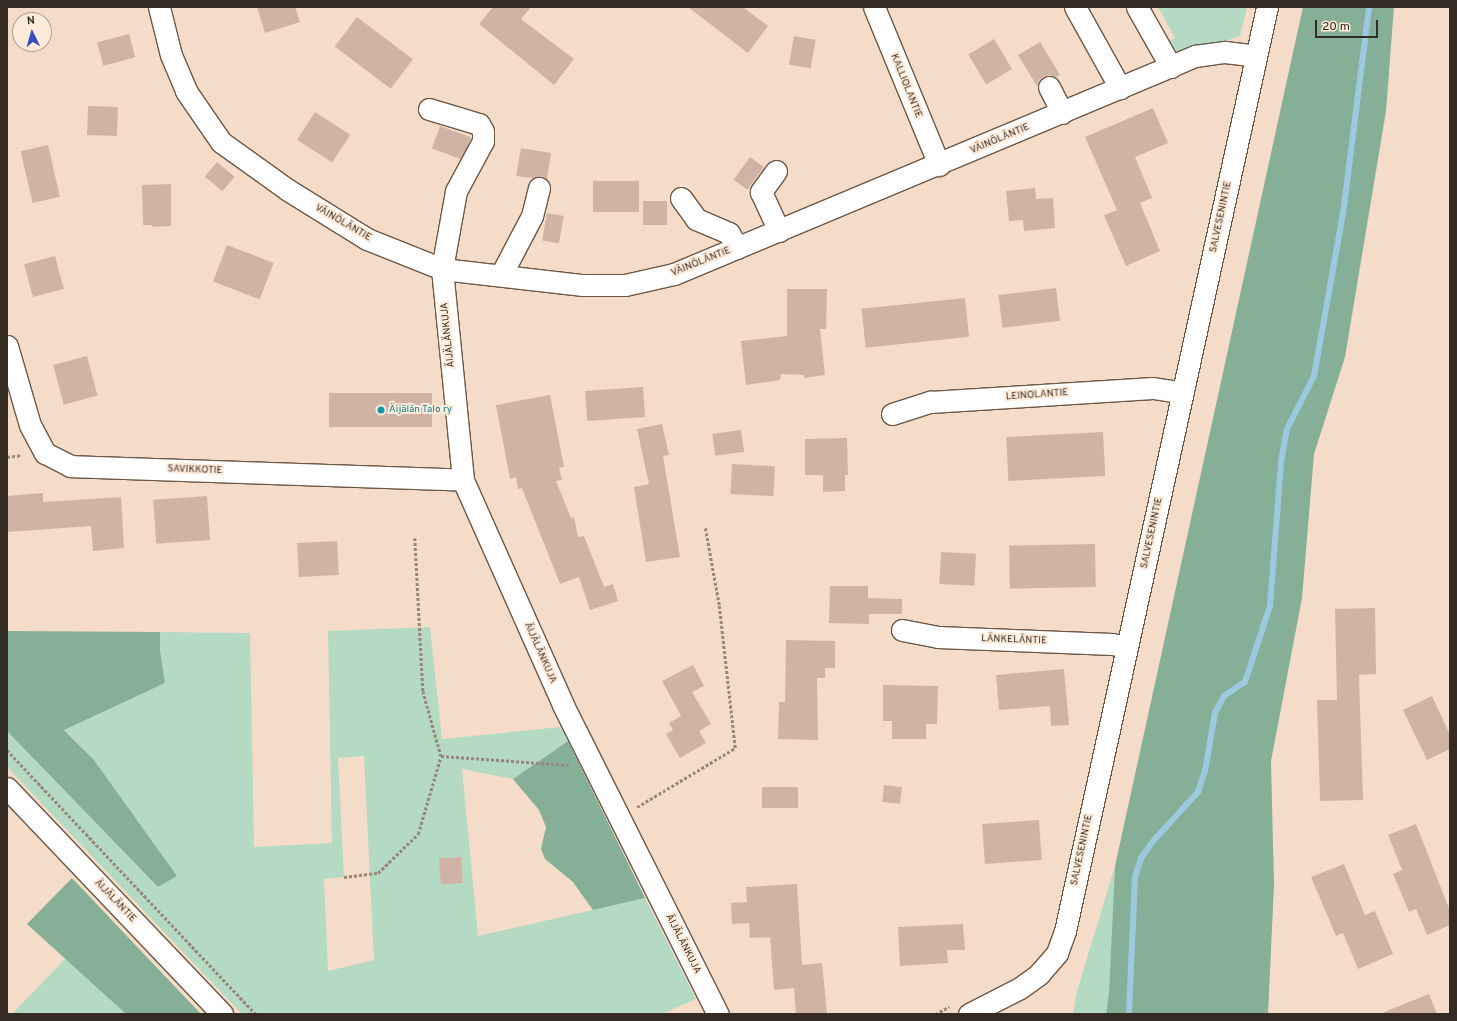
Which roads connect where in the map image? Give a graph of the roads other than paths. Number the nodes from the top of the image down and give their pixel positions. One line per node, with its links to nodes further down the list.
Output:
1 (159, 7): 18 (street, VÄINÖLÄNTIE)
2 (874, 7): 12 (street, KALLIOLANTIE)
3 (1075, 7): 9 (street)
4 (1138, 7): 7 (street)
5 (1267, 7): 6 (street, SALVESENINTIE)
6 (1256, 56): 7 (street, VÄINÖLÄNTIE); 21 (street, SALVESENINTIE)
7 (1171, 66): 9 (street, VÄINÖLÄNTIE)
8 (1049, 87): 11 (street)
9 (1120, 88): 11 (street, VÄINÖLÄNTIE)
10 (429, 109): 18 (street, ÄIJÄLÄNKUJA)
11 (1062, 113): 12 (street, VÄINÖLÄNTIE)
12 (938, 165): 16 (street, VÄINÖLÄNTIE)
13 (776, 171): 16 (street)
14 (539, 188): 19 (street)
15 (681, 198): 17 (street)
16 (779, 231): 17 (street, VÄINÖLÄNTIE)
17 (737, 248): 19 (street, VÄINÖLÄNTIE)
18 (442, 269): 19 (street, VÄINÖLÄNTIE); 23 (street, ÄIJÄLÄNKUJA)
19 (502, 276)
20 (7, 346): 23 (street, SAVIKKOTIE)
21 (1183, 393): 22 (street, LEINOLANTIE); 25 (street, SALVESENINTIE)
22 (892, 414)
23 (462, 480): 28 (street, ÄIJÄLÄNKUJA)
24 (902, 630): 25 (street, LÄNKELÄNTIE)
25 (1127, 647): 29 (street, SALVESENINTIE)
26 (7, 788): 27 (street, ÄIJÄLÄNTIE)
27 (222, 1014)
28 (718, 1014)
29 (969, 1014)

